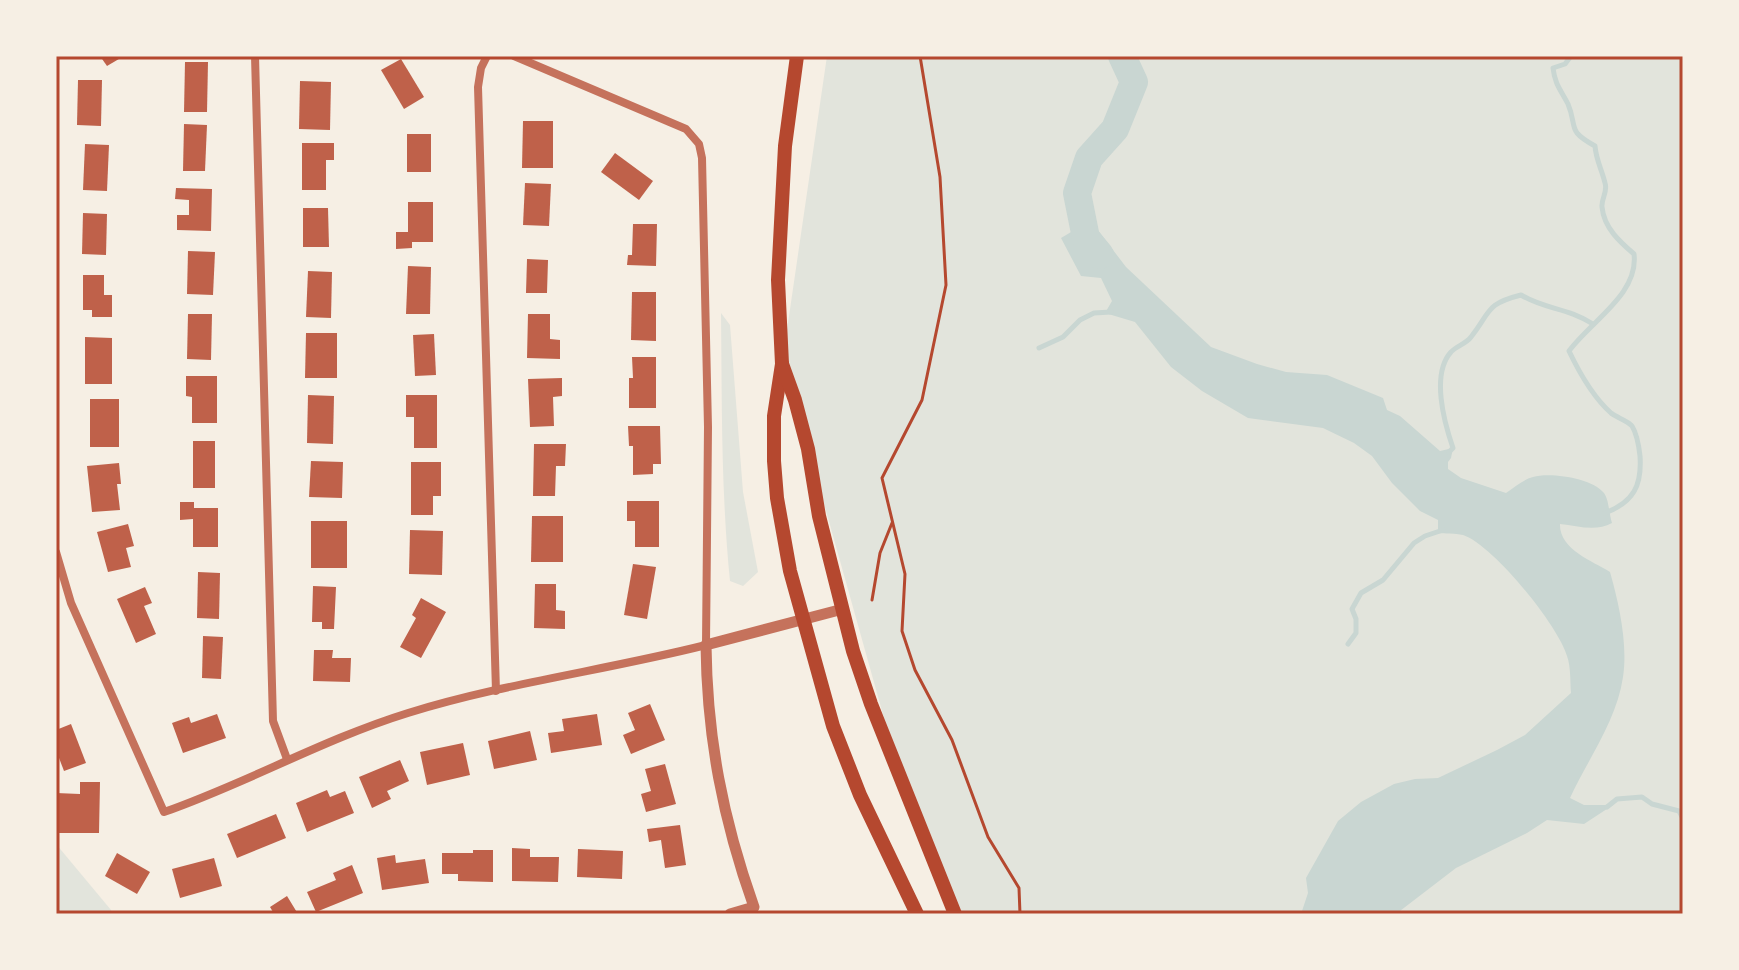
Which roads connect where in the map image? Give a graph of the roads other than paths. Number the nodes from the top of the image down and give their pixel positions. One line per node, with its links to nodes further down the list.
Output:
1 (255, 56): 11 (street)
2 (487, 56): 10 (street)
3 (514, 56): 9 (street)
4 (797, 56): 5 (main road)
5 (782, 364): 7 (main road); 8 (main road)
6 (56, 552): 11 (street)
7 (843, 609): 8 (street); 15 (main road)
8 (803, 618): 9 (street); 14 (main road)
9 (706, 645): 10 (street); 12 (street)
10 (496, 691): 11 (street)
11 (287, 759)
12 (756, 910): 13 (street)
13 (730, 914)
14 (917, 914)
15 (955, 914)

